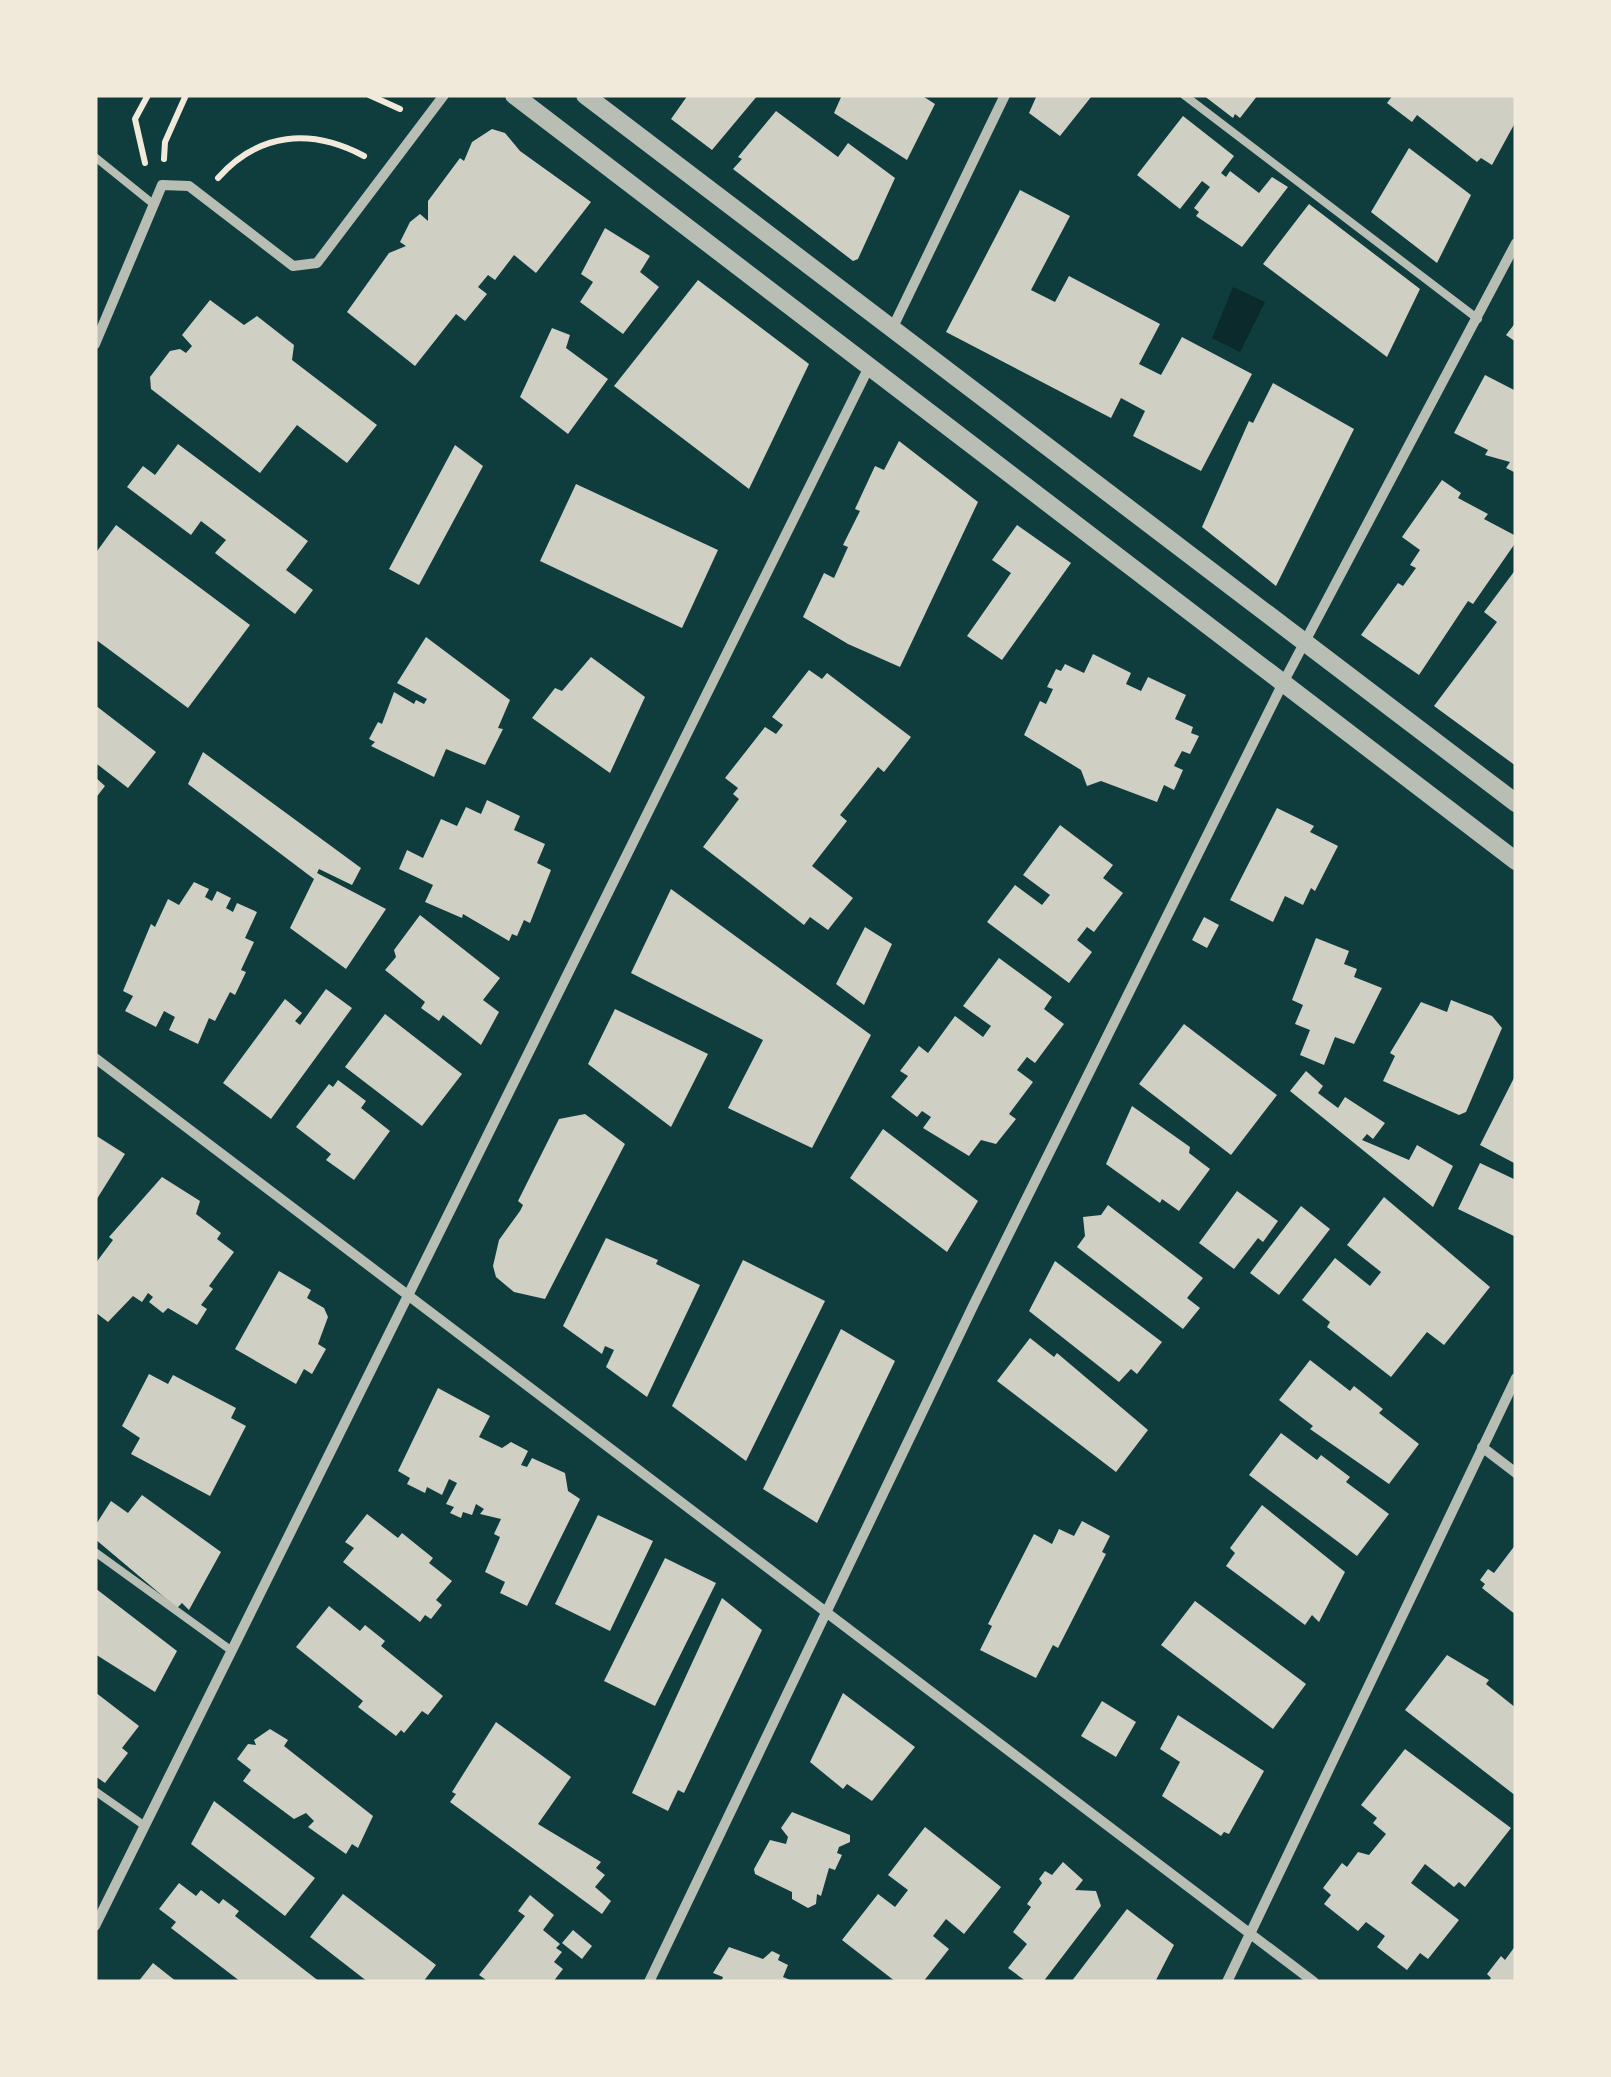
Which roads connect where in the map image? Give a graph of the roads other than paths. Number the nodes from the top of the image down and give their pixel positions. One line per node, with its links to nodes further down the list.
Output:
1 (444, 95): 7 (street)
2 (514, 95): 12 (street)
3 (586, 95): 10 (street)
4 (1005, 95): 10 (street)
5 (1184, 95): 9 (lane)
6 (95, 157): 7 (lane)
7 (152, 204): 11 (street)
8 (1516, 243): 9 (street)
9 (1478, 319): 13 (street)
10 (892, 329): 13 (street)
11 (95, 344)
12 (869, 367): 14 (street); 18 (street)
13 (1304, 642): 14 (street); 15 (street)
14 (1283, 682): 16 (street); 23 (street)
15 (1516, 803)
16 (1516, 860)
17 (95, 1058): 18 (street)
18 (409, 1296): 23 (street); 24 (street)
19 (1516, 1378): 20 (street)
20 (1482, 1447): 21 (street); 29 (street)
21 (1516, 1472)
22 (95, 1552): 24 (lane)
23 (828, 1614): 29 (street); 30 (street)
24 (232, 1651): 26 (street)
25 (95, 1791): 26 (lane)
26 (145, 1826): 27 (street)
27 (100, 1902): 28 (street)
28 (95, 1926)
29 (1250, 1933): 31 (street); 32 (street)
30 (649, 1982)
31 (1227, 1982)
32 (1314, 1982)

